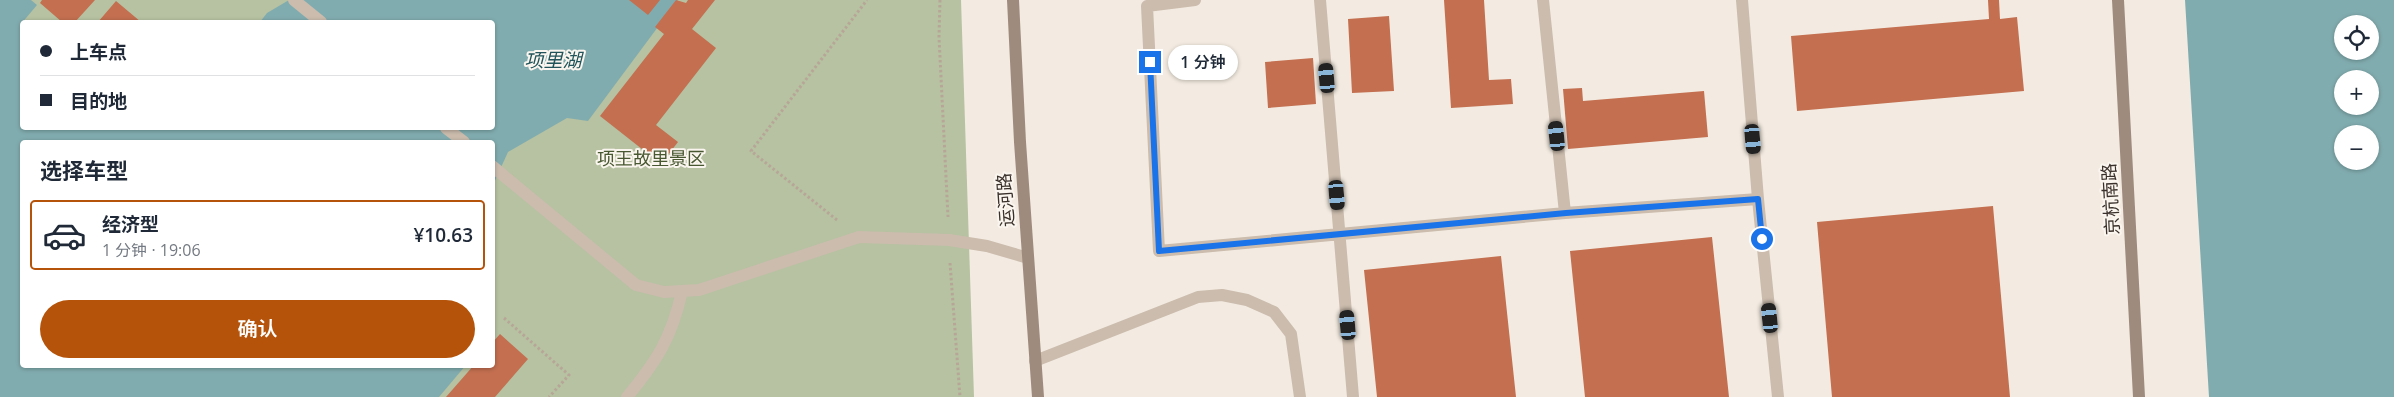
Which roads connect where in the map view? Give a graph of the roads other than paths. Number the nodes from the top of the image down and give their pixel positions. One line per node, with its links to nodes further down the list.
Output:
1 (294, 0): 8 (lane)
2 (1013, 0): 15 (street, 运河路)
3 (1195, 0): 14 (lane)
4 (1320, 0): 14 (lane)
5 (1543, 0): 13 (lane)
6 (1742, 0): 12 (lane)
7 (2118, 0): 23 (street, 京杭南路)
8 (319, 20)
9 (449, 130): 10 (lane)
10 (461, 140)
11 (495, 169): 16 (lane)
12 (1758, 199): 13 (lane); 22 (lane)
13 (1566, 213): 14 (lane)
14 (1340, 234): 21 (lane)
15 (1028, 258): 16 (lane); 17 (street, 运河路)
16 (682, 291): 18 (lane)
17 (1035, 361): 19 (street, 运河路); 20 (lane)
18 (627, 397)
19 (1038, 397)
20 (1300, 397)
21 (1353, 397)
22 (1778, 397)
23 (2139, 397)

